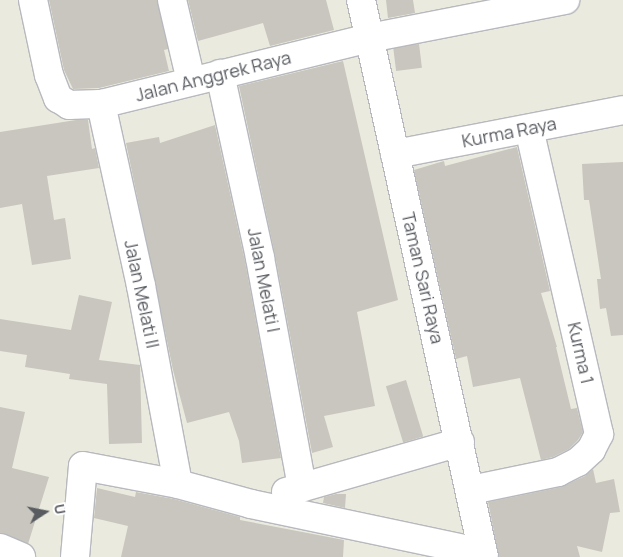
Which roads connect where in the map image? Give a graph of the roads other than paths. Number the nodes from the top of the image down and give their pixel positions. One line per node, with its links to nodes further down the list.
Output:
1 (33, 0): 9 (street, Jalan Anggrek Raya)
2 (172, 0): 8 (street)
3 (361, 0): 6 (street, Taman Sari Raya)
4 (565, 0): 5 (street, Jalan Anggrek Raya)
5 (536, 4): 6 (street, Jalan Anggrek Raya)
6 (369, 38): 7 (street, Jalan Anggrek Raya); 12 (street, Taman Sari Raya)
7 (220, 74): 8 (street, Jalan Anggrek Raya); 15 (street, Jalan Melati I)
8 (191, 81): 9 (street, Jalan Anggrek Raya)
9 (100, 104): 14 (street, Jalan Melati II)
10 (623, 110): 11 (street, Kurma Raya)
11 (529, 129): 12 (street, Kurma Raya); 16 (street, Kurma 1)
12 (394, 154): 13 (street, Taman Sari Raya)
13 (460, 442): 15 (street); 16 (street, Taman Sari Raya)
14 (178, 484): 17 (street); 21 (street)
15 (302, 487): 17 (street)
16 (471, 490): 19 (street, Taman Sari Raya)
17 (251, 504): 19 (street)
18 (0, 548): 20 (street)
19 (484, 555)
20 (22, 557)
21 (75, 557)

